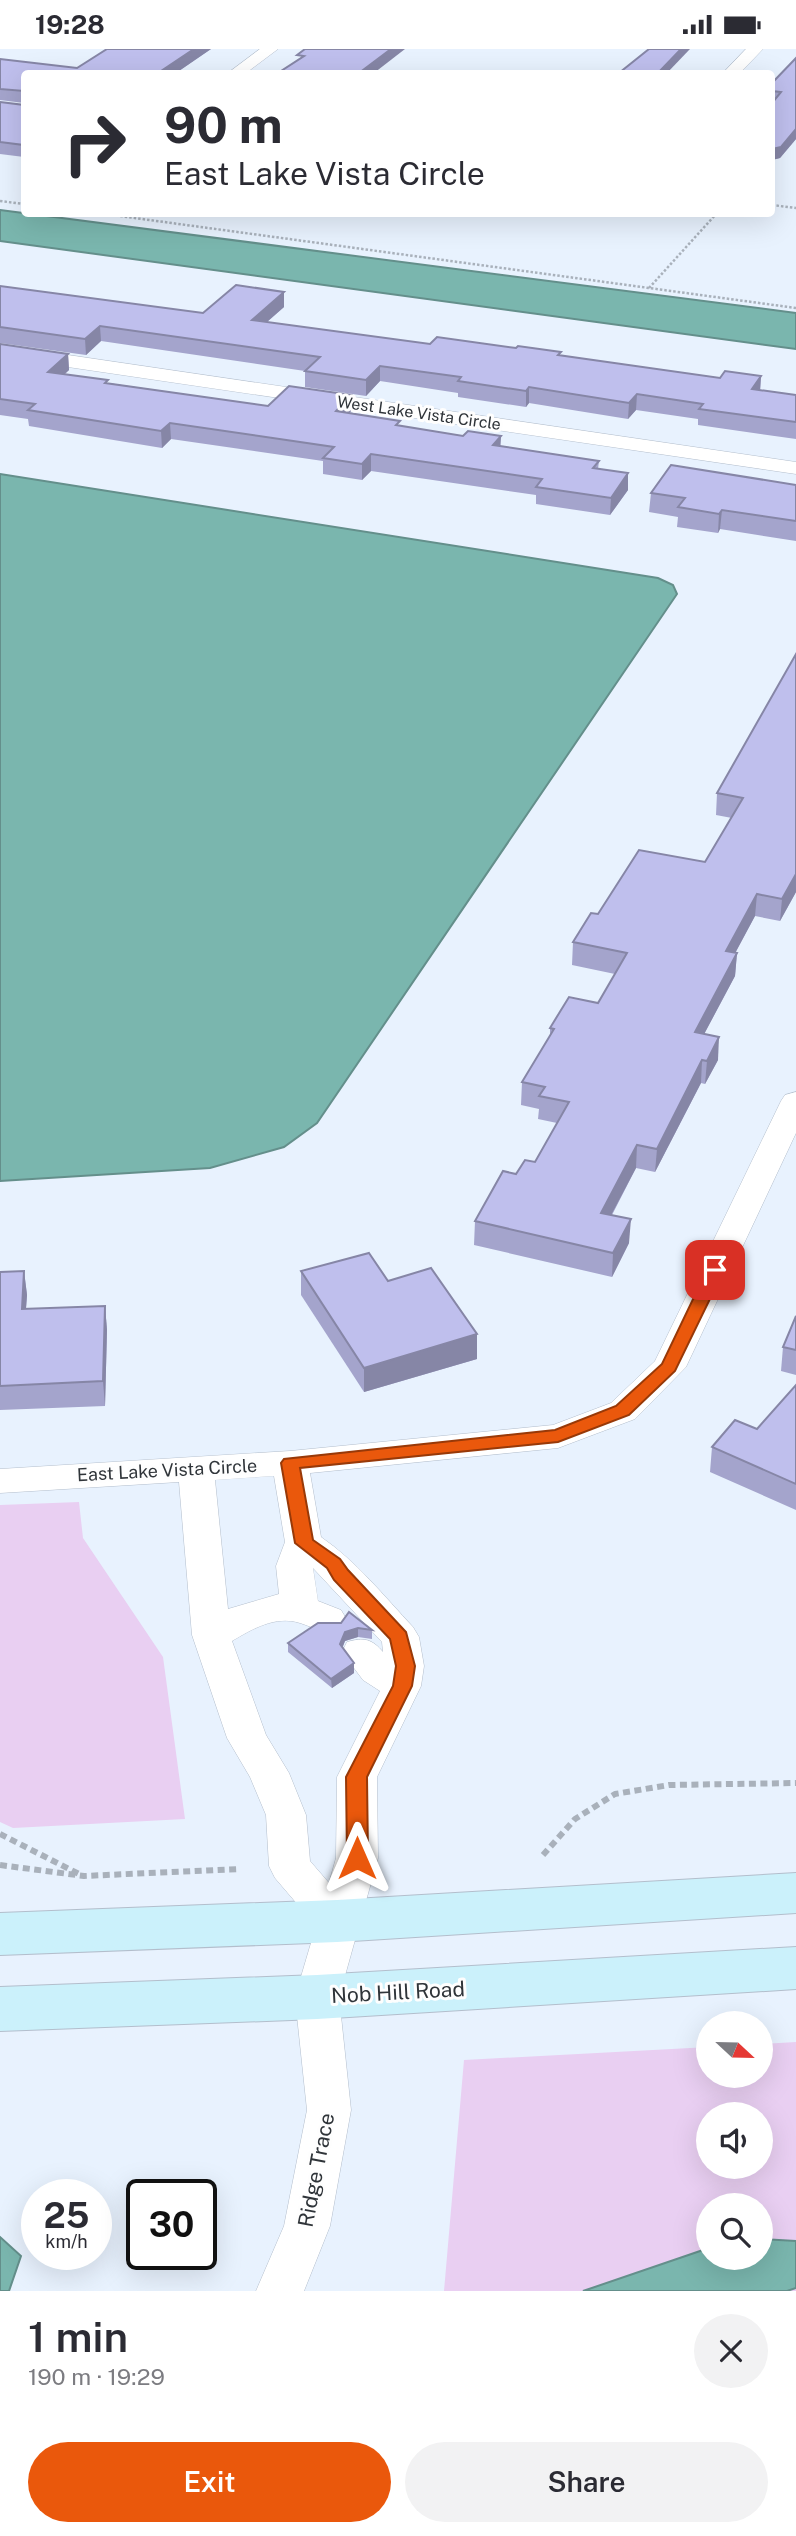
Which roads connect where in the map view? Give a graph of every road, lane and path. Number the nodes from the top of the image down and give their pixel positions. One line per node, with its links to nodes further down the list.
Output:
1 (270, 49): 3 (street)
2 (755, 49): 4 (street)
3 (240, 70)
4 (734, 70)
5 (0, 201): 6 (path)
6 (21, 204)
7 (775, 205): 8 (path)
8 (796, 208)
9 (127, 217): 11 (path)
10 (713, 217): 11 (path)
11 (648, 288): 12 (path)
12 (796, 308)
13 (0, 351): 14 (street, West Lake Vista Circle)
14 (796, 468)
15 (796, 1101): 16 (street, East Lake Vista Circle)
16 (290, 1463): 17 (street, East Lake Vista Circle); 19 (street)
17 (196, 1467): 18 (street, East Lake Vista Circle); 20 (street)
18 (0, 1481)
19 (304, 1543): 20 (street); 22 (street)
20 (211, 1635): 30 (street)
21 (361, 1652): 22 (street)
22 (402, 1686): 30 (street, Ridge Trace)
23 (796, 1783): 25 (path)
24 (0, 1835): 28 (path)
25 (543, 1855)
26 (0, 1865): 28 (path)
27 (240, 1869): 28 (path)
28 (84, 1876)
29 (796, 1893): 30 (main road)
30 (337, 1921): 31 (main road); 33 (street, Ridge Trace)
31 (0, 1934)
32 (796, 1968): 33 (main road, Nob Hill Road)
33 (317, 1997): 34 (main road, Nob Hill Road); 35 (street, Ridge Trace)
34 (0, 2010)
35 (280, 2291)

